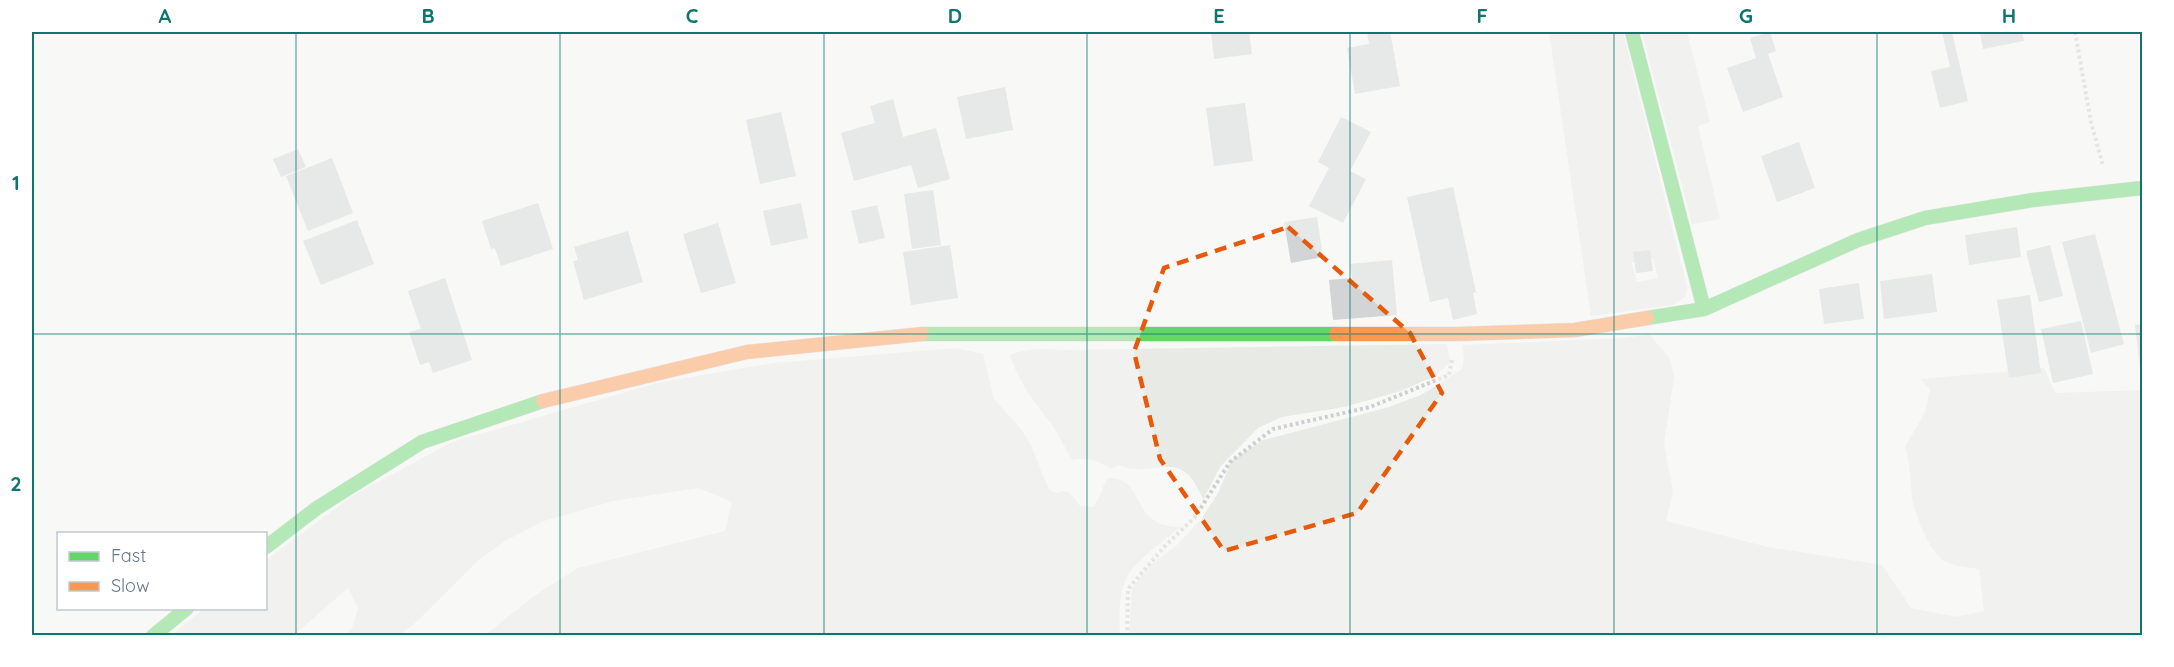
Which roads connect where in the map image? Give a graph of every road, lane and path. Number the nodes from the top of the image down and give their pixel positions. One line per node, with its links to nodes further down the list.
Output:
1 (1632, 32): 5 (street)
2 (2075, 32): 4 (path)
3 (2142, 188): 4 (street)
4 (2110, 191): 5 (street)
5 (1704, 309): 6 (street)
6 (1458, 334): 7 (street); 10 (path)
7 (267, 546)
8 (186, 610): 9 (street)
9 (153, 636)
10 (1127, 636)

